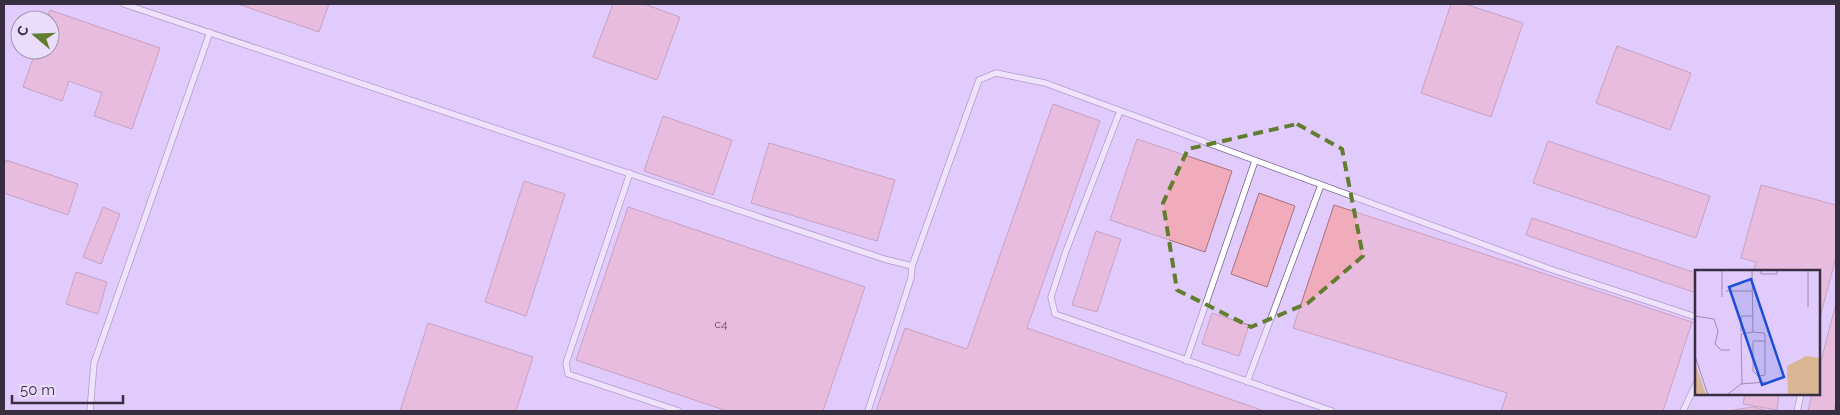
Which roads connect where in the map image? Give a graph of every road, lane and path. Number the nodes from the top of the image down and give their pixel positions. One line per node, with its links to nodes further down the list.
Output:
1 (124, 4): 2 (lane)
2 (210, 32): 5 (lane); 13 (lane)
3 (1120, 111): 4 (lane); 7 (lane); 9 (lane)
4 (1255, 161): 6 (lane); 9 (lane)
5 (630, 173): 7 (lane); 14 (lane)
6 (1321, 185): 8 (lane); 10 (lane)
7 (912, 266): 15 (lane)
8 (1695, 317)
9 (1186, 361): 10 (lane)
10 (1247, 382): 16 (lane)
11 (1695, 386): 17 (lane)
12 (1801, 395): 18 (lane)
13 (90, 411)
14 (679, 411)
15 (868, 411)
16 (1332, 411)
17 (1683, 411)
18 (1797, 411)

